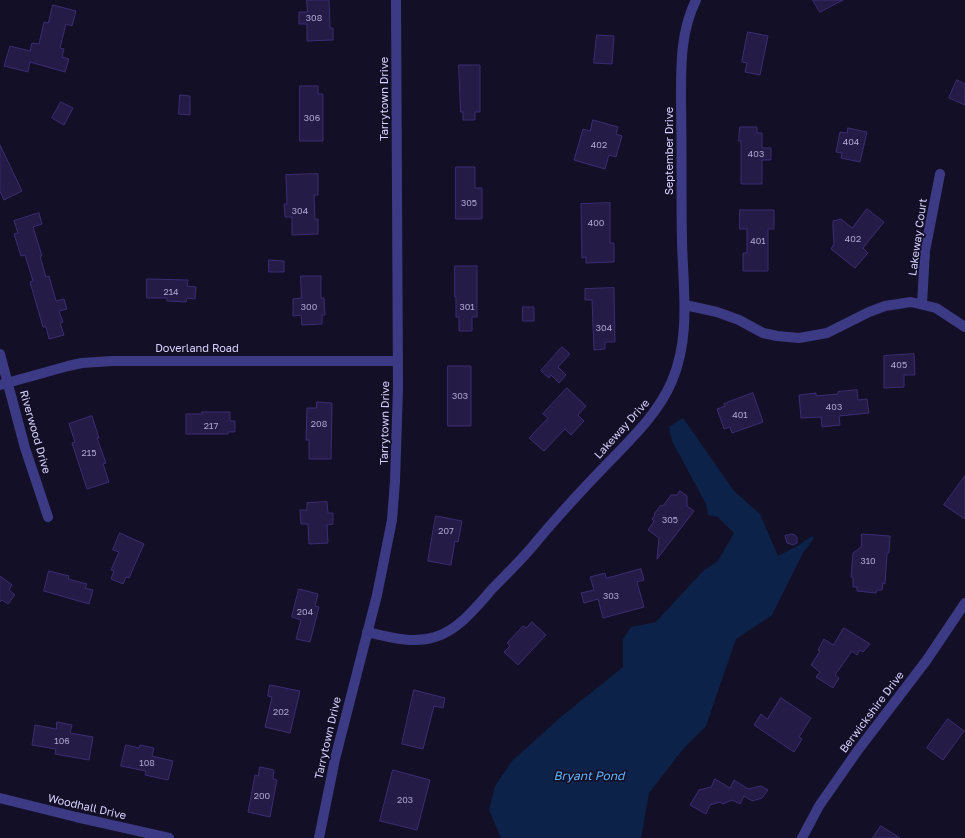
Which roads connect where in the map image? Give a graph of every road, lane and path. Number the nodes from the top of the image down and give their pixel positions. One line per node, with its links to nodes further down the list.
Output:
1 (396, 0): 8 (street, Tarrytown Drive)
2 (696, 0): 5 (street, September Drive)
3 (940, 174): 4 (street, Lakeway Court)
4 (922, 304): 5 (street); 6 (street)
5 (685, 305): 12 (street, Lakeway Drive)
6 (965, 326)
7 (0, 354): 9 (street, Riverwood Drive)
8 (397, 361): 9 (street, Doverland Road); 12 (street, Tarrytown Drive)
9 (4, 384): 10 (street, Riverwood Drive)
10 (48, 517)
11 (965, 603): 16 (street, Berwickshire Drive)
12 (367, 632): 15 (street, Tarrytown Drive)
13 (0, 798): 14 (street, Woodhall Drive)
14 (169, 838)
15 (319, 838)
16 (802, 838)

